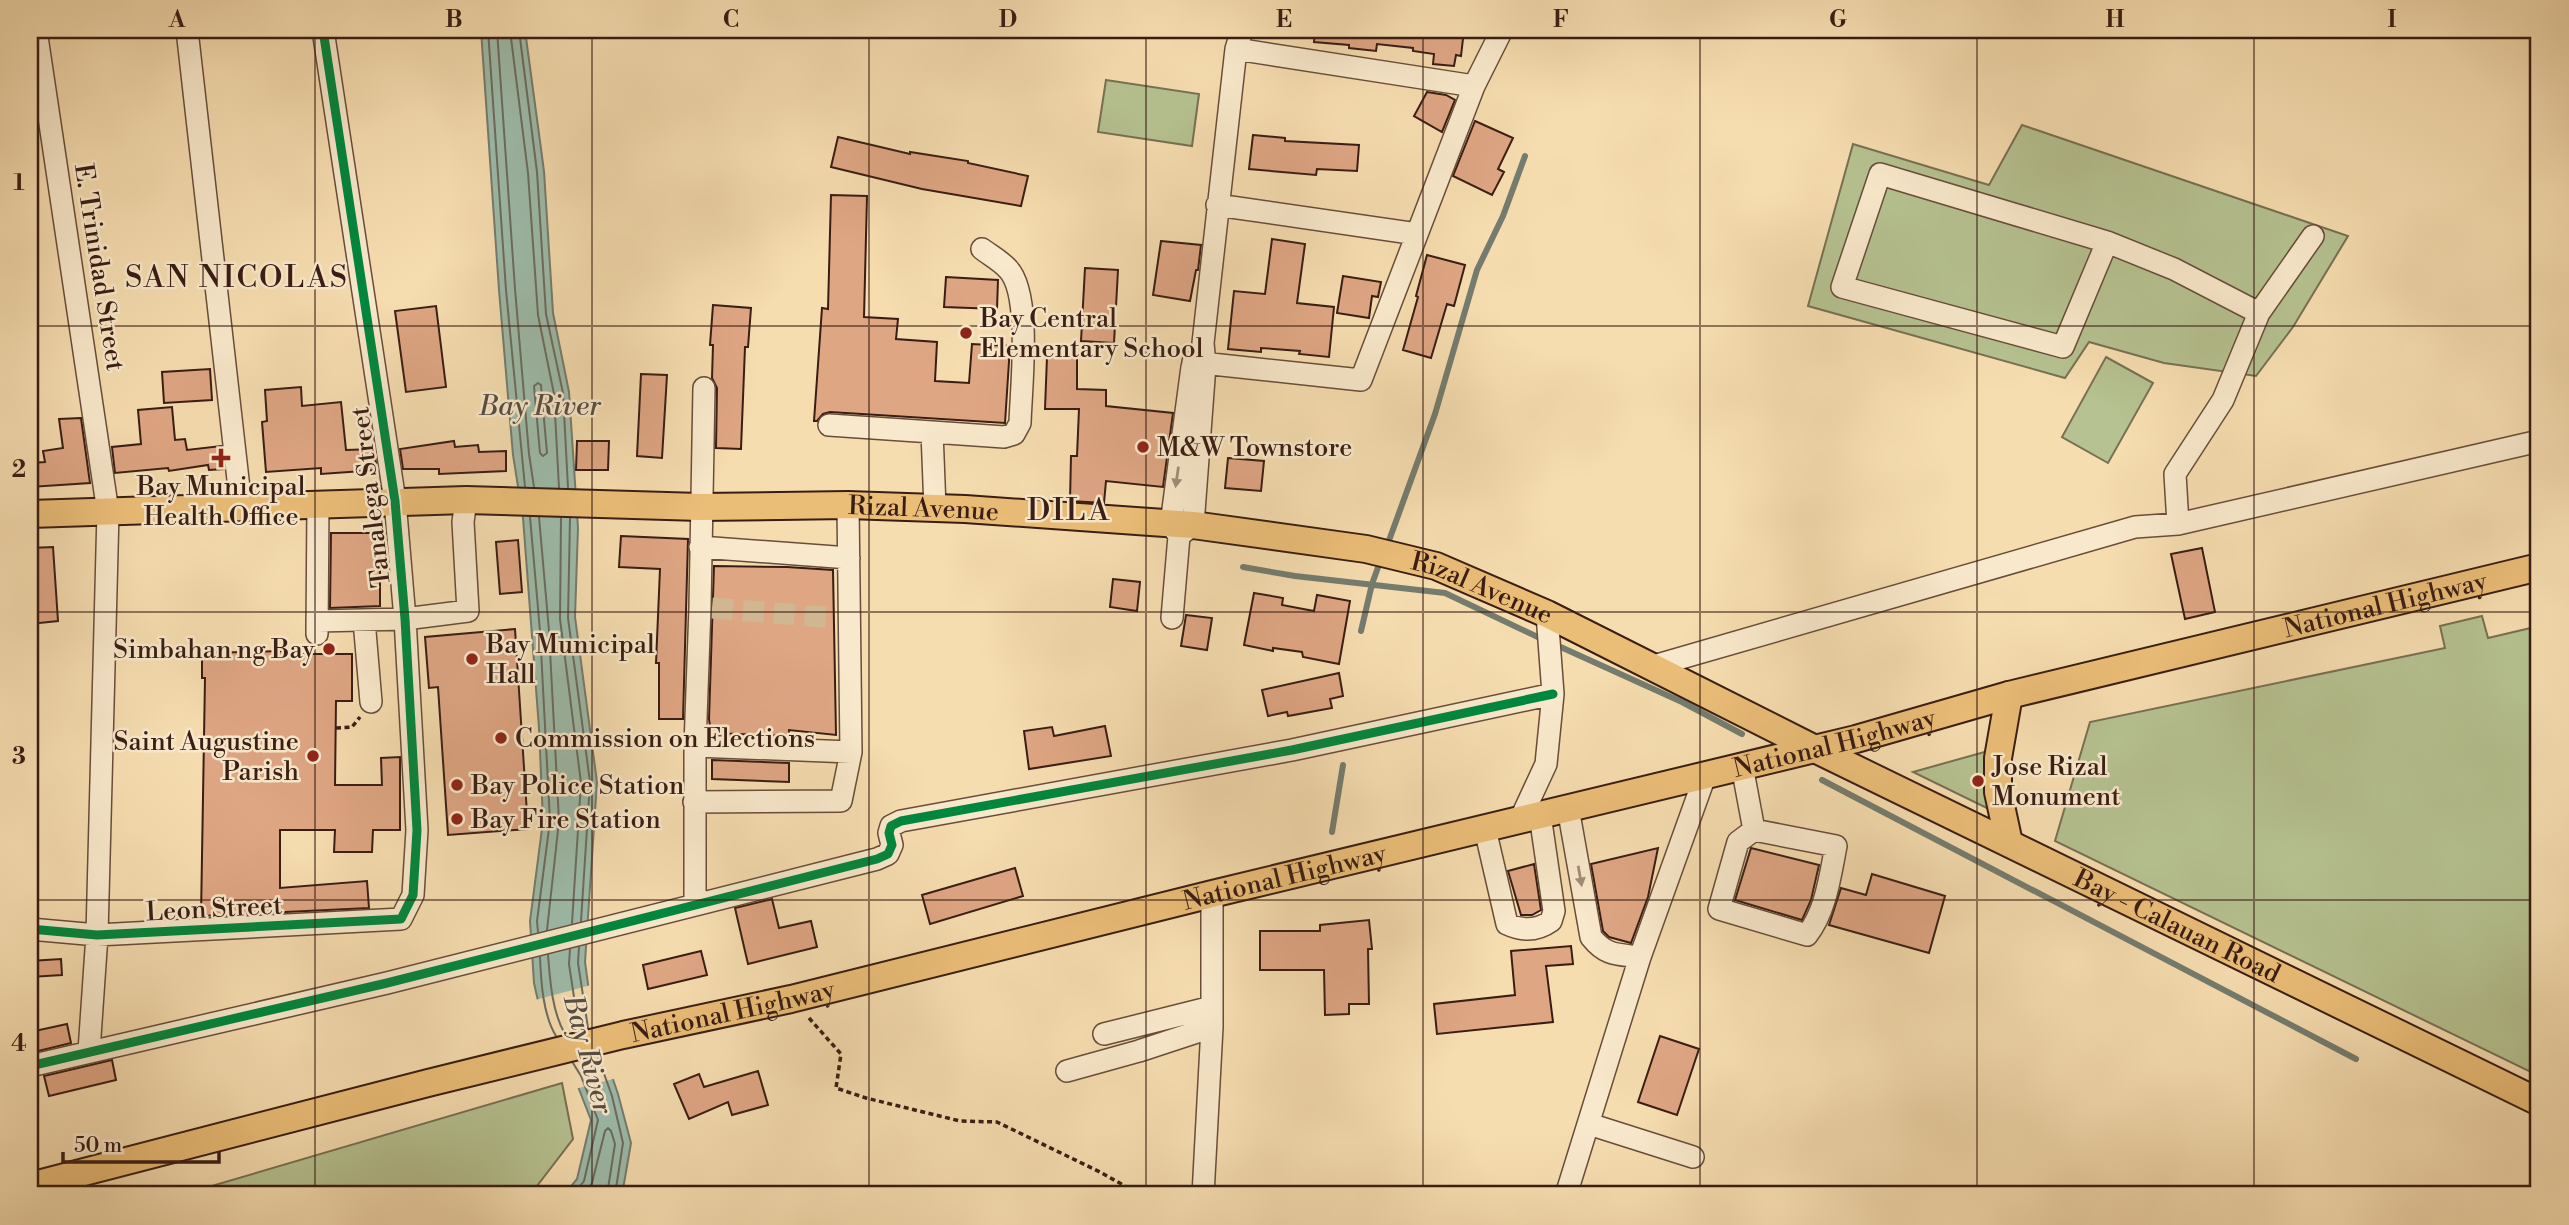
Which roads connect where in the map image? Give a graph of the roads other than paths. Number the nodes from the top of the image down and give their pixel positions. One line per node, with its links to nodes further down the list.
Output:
1 (36, 30): 25 (street, E. Trinidad Street)
2 (187, 30): 22 (street)
3 (323, 30): 19 (street, Tanalega Street)
4 (1502, 30): 6 (street)
5 (1239, 39): 6 (street); 7 (street)
6 (1474, 86): 8 (street)
7 (1217, 205): 8 (street); 13 (street)
8 (1417, 234): 13 (street)
9 (2313, 236): 12 (street)
10 (2107, 242): 10 (street); 12 (street)
11 (982, 249): 16 (street)
12 (2259, 313): 27 (street)
13 (1201, 356): 28 (street)
14 (704, 388): 23 (street)
15 (829, 425): 16 (street)
16 (932, 432): 24 (street)
17 (2539, 441): 27 (street)
18 (466, 500): 19 (main road, Rizal Avenue); 23 (main road, Rizal Avenue); 34 (street)
19 (395, 501): 20 (main road, Rizal Avenue); 34 (street, Tanalega Street)
20 (318, 503): 22 (main road, Rizal Avenue); 35 (street)
21 (848, 505): 23 (main road, Rizal Avenue); 24 (main road, Rizal Avenue); 30 (street)
22 (240, 506): 25 (main road, Rizal Avenue)
23 (700, 507): 29 (street)
24 (935, 508): 28 (main road, Rizal Avenue)
25 (108, 512): 26 (main road, Rizal Avenue); 55 (street, E. Trinidad Street)
26 (30, 514)
27 (2178, 524): 36 (street)
28 (1181, 528): 32 (main road, Rizal Avenue); 33 (street)
29 (700, 547): 30 (street); 40 (street)
30 (849, 558): 42 (street)
31 (2539, 566): 38 (main road, National Highway)
32 (1547, 614): 36 (main road, Rizal Avenue); 37 (street)
33 (1171, 618)
34 (405, 619): 35 (street); 53 (street, Tanalega Street)
35 (363, 620): 39 (street)
36 (1650, 667): 41 (main road, Rizal Avenue)
37 (1553, 694): 47 (street); 52 (street)
38 (2010, 695): 41 (main road, National Highway); 50 (main road)
39 (371, 702)
40 (695, 746): 42 (street); 45 (street)
41 (1815, 749): 43 (main road, National Highway); 50 (main road, Bay - Calauan Road)
42 (851, 752): 45 (street)
43 (1742, 766): 44 (main road, National Highway); 49 (street)
44 (1705, 776): 46 (main road, National Highway); 56 (street)
45 (694, 802): 52 (street)
46 (1568, 808): 47 (main road, National Highway); 56 (street, one-way to 56)
47 (1530, 817): 48 (main road, National Highway); 48 (street)
48 (1485, 828): 51 (main road, National Highway)
49 (1754, 830): 49 (street)
50 (2009, 844): 62 (main road, Bay - Calauan Road)
51 (1212, 894): 57 (street); 65 (main road, National Highway)
52 (695, 903): 59 (street)
53 (401, 919): 55 (street, Leon Street)
54 (30, 929): 55 (street, Leon Street)
55 (97, 935): 59 (street, E. Trinidad Street)
56 (1640, 957): 63 (street)
57 (1212, 1017): 58 (street); 61 (street); 66 (street)
58 (1104, 1034)
59 (89, 1051): 60 (street)
60 (30, 1066)
61 (1067, 1070)
62 (2539, 1102)
63 (1589, 1124): 64 (street); 67 (street)
64 (1693, 1157)
65 (45, 1187)
66 (1203, 1195)
67 (1566, 1195)

